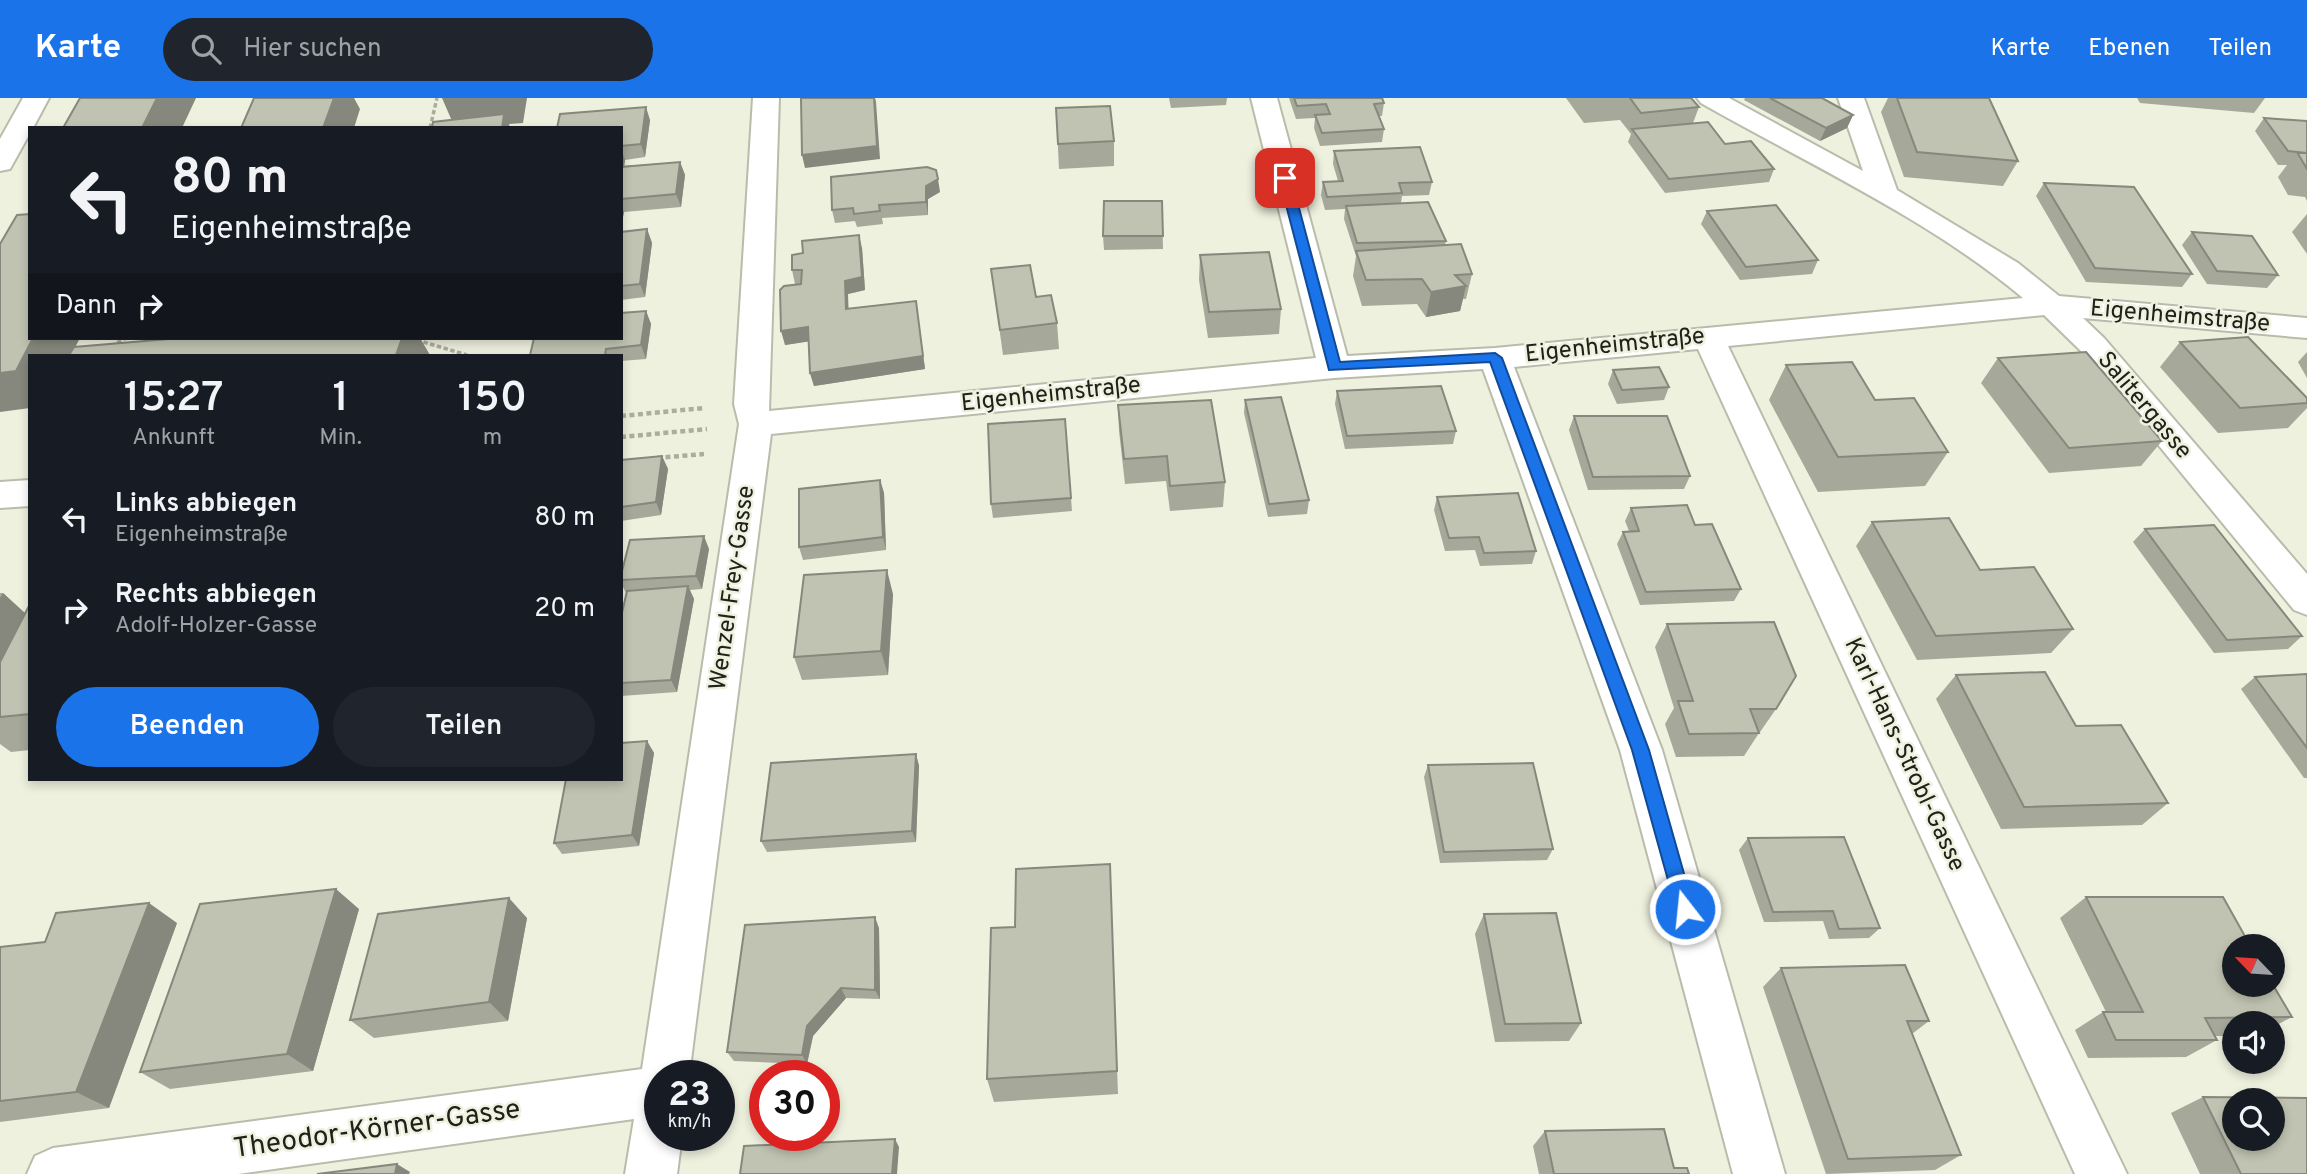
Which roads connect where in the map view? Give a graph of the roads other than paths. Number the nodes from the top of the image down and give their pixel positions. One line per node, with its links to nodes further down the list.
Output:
1 (36, 98): 6 (street)
2 (766, 98): 13 (street, Wenzel-Frey-Gasse)
3 (1264, 98): 12 (street)
4 (1710, 98): 7 (street, Salitergasse)
5 (1851, 98): 7 (street)
6 (0, 163)
7 (1885, 195): 8 (street, Salitergasse)
8 (2051, 305): 9 (street, Eigenheimstraße); 10 (street, Eigenheimstraße); 16 (street, Salitergasse)
9 (2307, 328)
10 (1707, 337): 11 (street, Eigenheimstraße); 23 (street, Karl-Hans-Strobl-Gasse)
11 (1495, 358): 12 (street, Eigenheimstraße); 22 (street)
12 (1334, 367): 13 (street, Eigenheimstraße)
13 (753, 425): 17 (street, Wenzel-Frey-Gasse)
14 (28, 493): 15 (street)
15 (0, 495)
16 (2307, 600)
17 (667, 1060)
18 (644, 1093): 20 (street, Theodor-Körner-Gasse)
19 (654, 1151): 21 (street)
20 (53, 1174)
21 (651, 1174)
22 (1759, 1174)
23 (2101, 1174)

